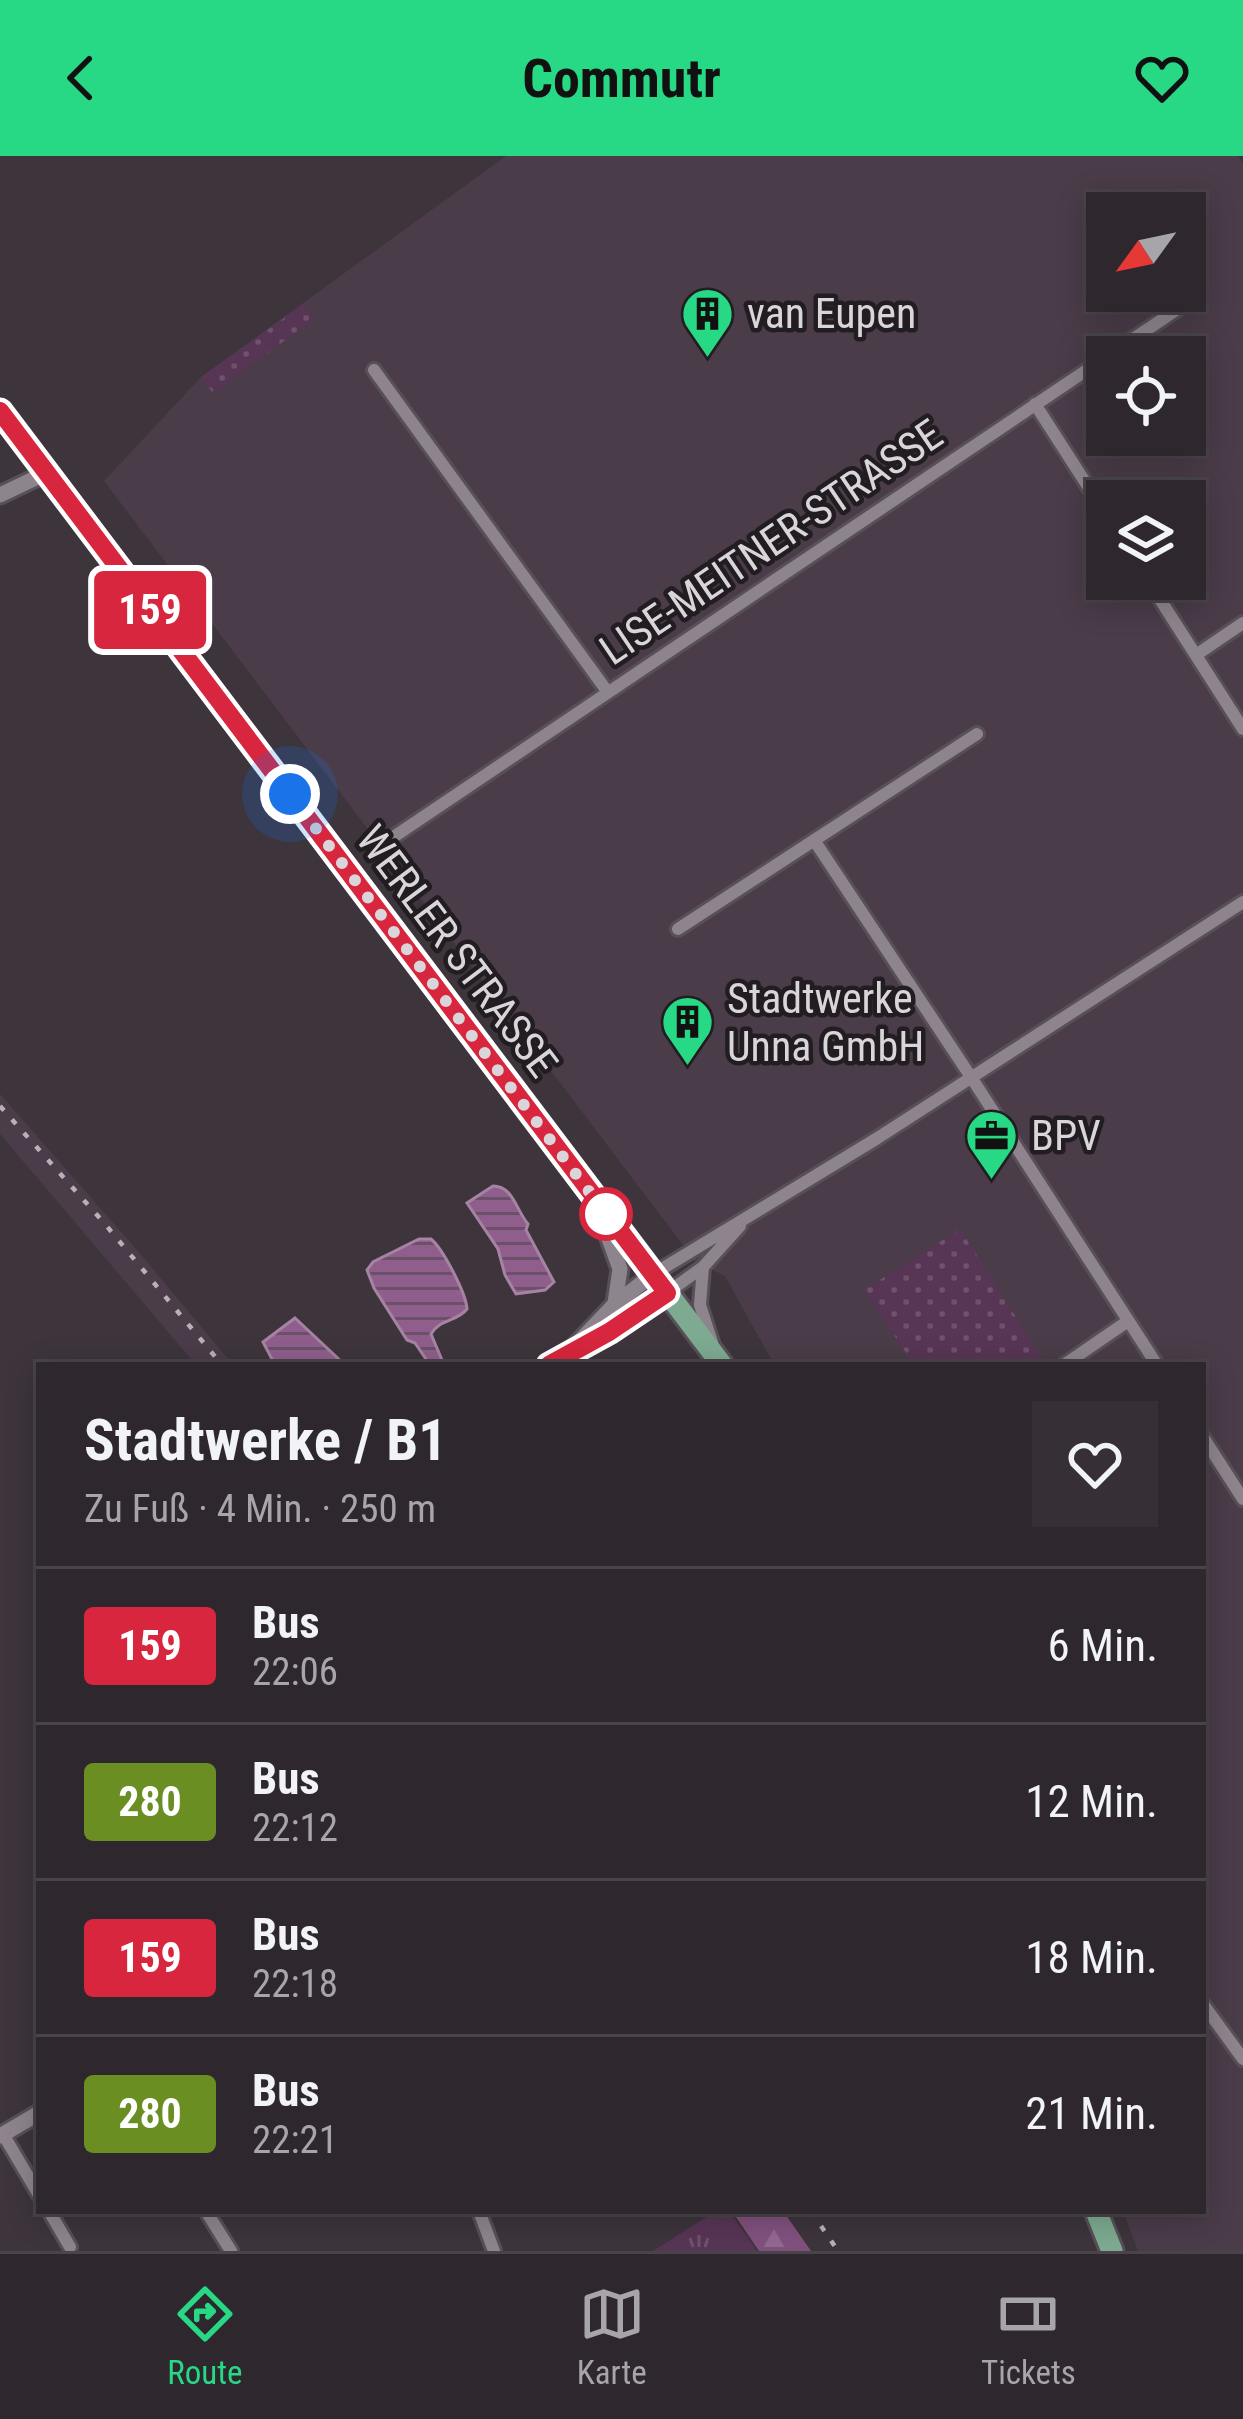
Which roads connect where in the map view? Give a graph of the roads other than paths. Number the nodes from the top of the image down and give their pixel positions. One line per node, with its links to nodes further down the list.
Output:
1 (1173, 312): 3 (street, LISE-MEITNER-STRASSE)
2 (374, 370): 11 (street)
3 (1036, 404): 6 (street); 11 (street, LISE-MEITNER-STRASSE)
4 (0, 411): 5 (main road, WERLER STRASSE)
5 (46, 472): 7 (street); 19 (main road, WERLER STRASSE)
6 (1086, 484)
7 (0, 495)
8 (1161, 600): 10 (street)
9 (1243, 623): 10 (street)
10 (1196, 655): 12 (street)
11 (607, 692): 14 (street, LISE-MEITNER-STRASSE)
12 (1243, 729)
13 (976, 734): 15 (street)
14 (389, 840)
15 (814, 841): 17 (street); 18 (street)
16 (1243, 902): 18 (street)
17 (678, 929)
18 (971, 1076): 20 (street); 24 (street)
19 (597, 1202): 22 (main road, WERLER STRASSE); 23 (street)
20 (745, 1220): 21 (street); 22 (street)
21 (703, 1267): 22 (street); 26 (street)
22 (659, 1284): 23 (street); 25 (street); 26 (main road, WERLER STRASSE)
23 (615, 1304): 25 (street)
24 (1129, 1321): 28 (street); 29 (street)
25 (568, 1352): 27 (street)
26 (719, 1361)
27 (553, 1362)
28 (1068, 1362)
29 (1155, 1362)
30 (1206, 1442): 31 (street)
31 (1243, 1499)
32 (1206, 2008): 33 (street)
33 (1243, 2059)
34 (36, 2115): 35 (street)
35 (2, 2135): 36 (street)
36 (36, 2189)
37 (51, 2214): 41 (street)
38 (208, 2214): 42 (street)
39 (480, 2214): 43 (street)
40 (1097, 2214): 44 (main road)
41 (70, 2247)
42 (231, 2251)
43 (494, 2251)
44 (1112, 2251)

